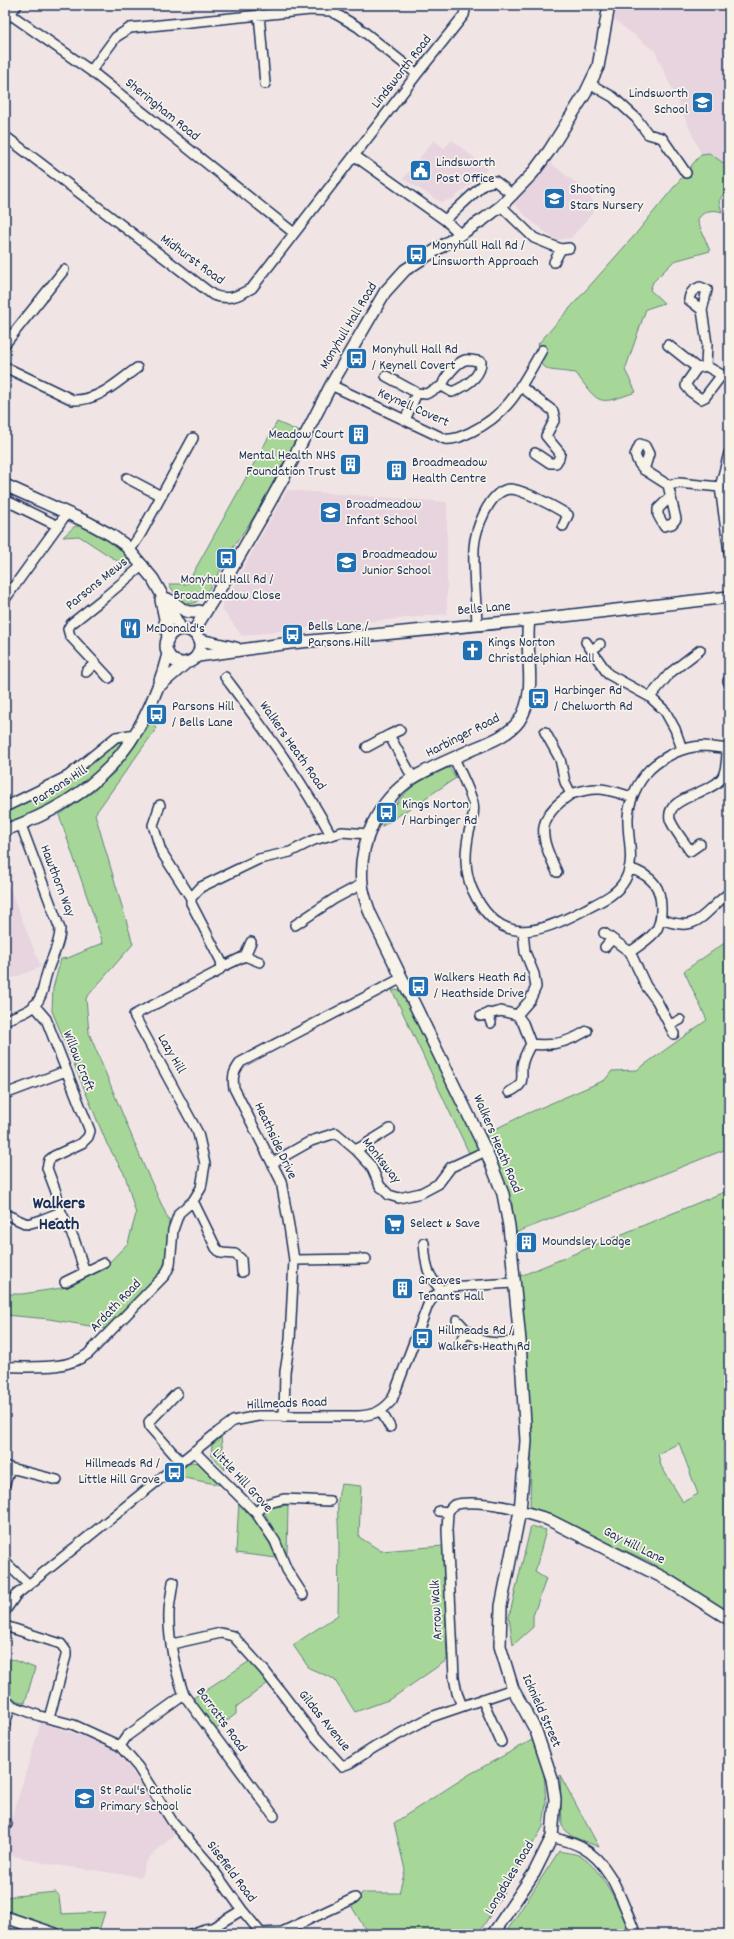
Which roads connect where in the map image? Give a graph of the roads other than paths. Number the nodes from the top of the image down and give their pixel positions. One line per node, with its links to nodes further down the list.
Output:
1 (17, 5): 5 (street)
2 (466, 5): 7 (street, Lindsworth Road)
3 (609, 5): 9 (street, Monyhull Hall Road)
4 (260, 14): 6 (street); 7 (street); 8 (street)
5 (7, 17): 6 (street, Sheringham Road)
6 (91, 71): 16 (street, Sheringham Road)
7 (417, 74): 11 (street, Lindsworth Road)
8 (265, 84)
9 (590, 84): 12 (street); 13 (street, Monyhull Hall Road)
10 (5, 136): 16 (street, Midhurst Road)
11 (356, 156): 15 (street); 16 (street, Midhurst Road)
12 (686, 173)
13 (513, 195): 14 (street, Monyhull Hall Road); 15 (street)
14 (501, 206): 17 (street, Monyhull Hall Road); 18 (street)
15 (445, 220): 17 (street)
16 (294, 233)
17 (460, 234): 29 (street, Monyhull Hall Road)
18 (554, 262)
19 (64, 270): 21 (street)
20 (702, 310): 25 (street)
21 (5, 344)
22 (668, 345): 25 (street)
23 (542, 350): 31 (street, Keynell Covert)
24 (5, 367): 26 (street)
25 (702, 367): 28 (street); 28 (street)
26 (137, 368)
27 (386, 376): 32 (street)
28 (727, 378)
29 (331, 385): 33 (street, Keynell Covert); 54 (street, Monyhull Hall Road)
30 (442, 386): 32 (street)
31 (520, 386): 33 (street, Keynell Covert); 36 (street)
32 (417, 393): 33 (street)
33 (405, 420)
34 (193, 438): 42 (street)
35 (729, 452): 41 (street)
36 (535, 453)
37 (644, 470): 39 (street)
38 (127, 478): 42 (street)
39 (668, 484): 41 (street); 43 (street)
40 (5, 485): 45 (street)
41 (720, 487): 49 (street)
42 (161, 496): 48 (street)
43 (672, 496)
44 (5, 500): 46 (street)
45 (67, 513): 46 (street); 48 (street)
46 (58, 526): 53 (street)
47 (563, 526): 57 (street)
48 (130, 550): 50 (street)
49 (729, 552)
50 (142, 564): 51 (street); 66 (street, Parsons Mews)
51 (161, 595): 55 (street); 58 (street); 60 (street)
52 (729, 597): 56 (street, Bells Lane)
53 (5, 599)
54 (211, 600): 55 (street, Monyhull Hall Road); 59 (street, Monyhull Hall Road)
55 (199, 611): 58 (street, Monyhull Hall Road)
56 (529, 620): 57 (street, Bells Lane); 80 (street, Harbinger Road)
57 (477, 624): 62 (street, Bells Lane)
58 (183, 629): 59 (street); 60 (street)
59 (198, 638): 62 (street, Bells Lane); 65 (street)
60 (168, 639): 64 (street)
61 (600, 644): 72 (street)
62 (242, 649): 65 (street, Bells Lane)
63 (694, 650): 72 (street)
64 (168, 654): 67 (street); 71 (street, Parsons Hill)
65 (198, 656): 67 (street)
66 (94, 663): 68 (street); 70 (street, Parsons Mews)
67 (186, 663): 71 (street, Parsons Hill)
68 (86, 672)
69 (224, 677): 89 (street, Walkers Heath Road)
70 (109, 678)
71 (157, 687): 74 (street, Parsons Hill)
72 (650, 697): 79 (street)
73 (400, 730): 75 (street)
74 (136, 734): 85 (street, Parsons Hill); 86 (street, Parsons Hill)
75 (389, 735): 77 (street); 81 (street)
76 (541, 745): 82 (street)
77 (368, 747)
78 (728, 748): 79 (street); 90 (street)
79 (682, 749): 83 (street)
80 (454, 758): 81 (street, Harbinger Road); 100 (street)
81 (413, 778): 88 (street, Harbinger Road)
82 (571, 794): 83 (street); 92 (street)
83 (632, 796): 93 (street)
84 (160, 805): 97 (street)
85 (5, 807)
86 (21, 825): 87 (street, Parsons Hill); 110 (street, Hawthorn Way)
87 (5, 830)
88 (368, 834): 89 (street); 95 (street, Walkers Heath Road)
89 (331, 835): 97 (street)
90 (700, 844)
91 (561, 858): 92 (street)
92 (553, 863): 94 (street)
93 (629, 868): 98 (street); 100 (street)
94 (557, 872)
95 (362, 884): 99 (street); 109 (street, Walkers Heath Road)
96 (729, 893): 98 (street)
97 (191, 898): 108 (street)
98 (661, 919): 105 (street)
99 (295, 925)
100 (523, 932): 111 (street)
101 (604, 932): 102 (street)
102 (612, 939): 104 (street); 105 (street)
103 (250, 942): 106 (street)
104 (606, 947)
105 (630, 952): 115 (street)
106 (245, 956): 107 (street); 108 (street, Lazy Hill)
107 (260, 962)
108 (222, 967): 126 (street, Lazy Hill)
109 (402, 978): 124 (street, Walkers Heath Road); 125 (street, Heathside Drive)
110 (34, 1005): 112 (street, Hawthorn Way); 119 (street, Willow Croft)
111 (517, 1015): 114 (street); 118 (street)
112 (5, 1020)
113 (680, 1020): 115 (street)
114 (491, 1023)
115 (670, 1025): 116 (street)
116 (674, 1034)
117 (583, 1037): 118 (street)
118 (531, 1044): 121 (street)
119 (66, 1070): 120 (street); 127 (street, Willow Croft)
120 (5, 1094)
121 (522, 1096)
122 (390, 1129): 123 (street)
123 (356, 1150): 124 (street, Monksway); 125 (street, Monksway)
124 (486, 1151): 136 (street, Walkers Heath Road)
125 (272, 1163): 131 (street, Heathside Drive)
126 (193, 1201): 134 (street); 142 (street, Ardath Road)
127 (61, 1212): 128 (street); 133 (street)
128 (5, 1214)
129 (424, 1243): 137 (street)
130 (366, 1259): 131 (street)
131 (294, 1260): 145 (street, Heathside Drive)
132 (104, 1263): 133 (street)
133 (85, 1272): 135 (street)
134 (242, 1272)
135 (65, 1282)
136 (513, 1283): 137 (street); 140 (street, Walkers Heath Road)
137 (441, 1290): 144 (street)
138 (457, 1320): 139 (street)
139 (467, 1332): 140 (street); 141 (street)
140 (520, 1342): 153 (street, Walkers Heath Road)
141 (459, 1344)
142 (5, 1367)
143 (177, 1393): 148 (street)
144 (381, 1411): 145 (street, Hillmeads Road); 146 (street)
145 (284, 1417): 147 (street, Hillmeads Road)
146 (390, 1427)
147 (194, 1451): 148 (street, Hillmeads Road); 154 (street, Little Hill Grove)
148 (181, 1462): 157 (street, Hillmeads Road)
149 (7, 1467): 150 (street); 151 (street)
150 (56, 1480)
151 (5, 1484)
152 (330, 1501): 154 (street)
153 (520, 1511): 160 (street, Gay Hill Lane); 163 (street, Icknield Street); 167 (street, Arrow Walk)
154 (256, 1512): 158 (street, Little Hill Grove)
155 (5, 1562): 157 (street)
156 (173, 1582): 162 (street, Barratts Road)
157 (28, 1584): 159 (street, Hillmeads Road)
158 (303, 1595)
159 (5, 1611)
160 (729, 1619)
161 (5, 1626): 168 (street)
162 (172, 1644): 164 (street, Barratts Road); 167 (street, Gildas Avenue)
163 (513, 1689): 165 (street, Gildas Avenue); 173 (street, Icknield Street)
164 (184, 1695): 171 (street); 172 (street, Barratts Road)
165 (482, 1699): 167 (street, Gildas Avenue); 170 (street)
166 (8, 1704): 168 (street, Sisefield Road); 169 (street)
167 (462, 1706)
168 (49, 1718): 171 (street, Sisefield Road)
169 (5, 1724)
170 (500, 1742)
171 (120, 1746): 175 (street, Sisefield Road)
172 (274, 1816)
173 (552, 1837): 180 (street, Longdales Road); 181 (street)
174 (355, 1898): 175 (street, Sisefield Road)
175 (242, 1910): 177 (street)
176 (5, 1917): 178 (street)
177 (205, 1932): 179 (street)
178 (55, 1934)
179 (191, 1934)
180 (493, 1934)
181 (636, 1934)

